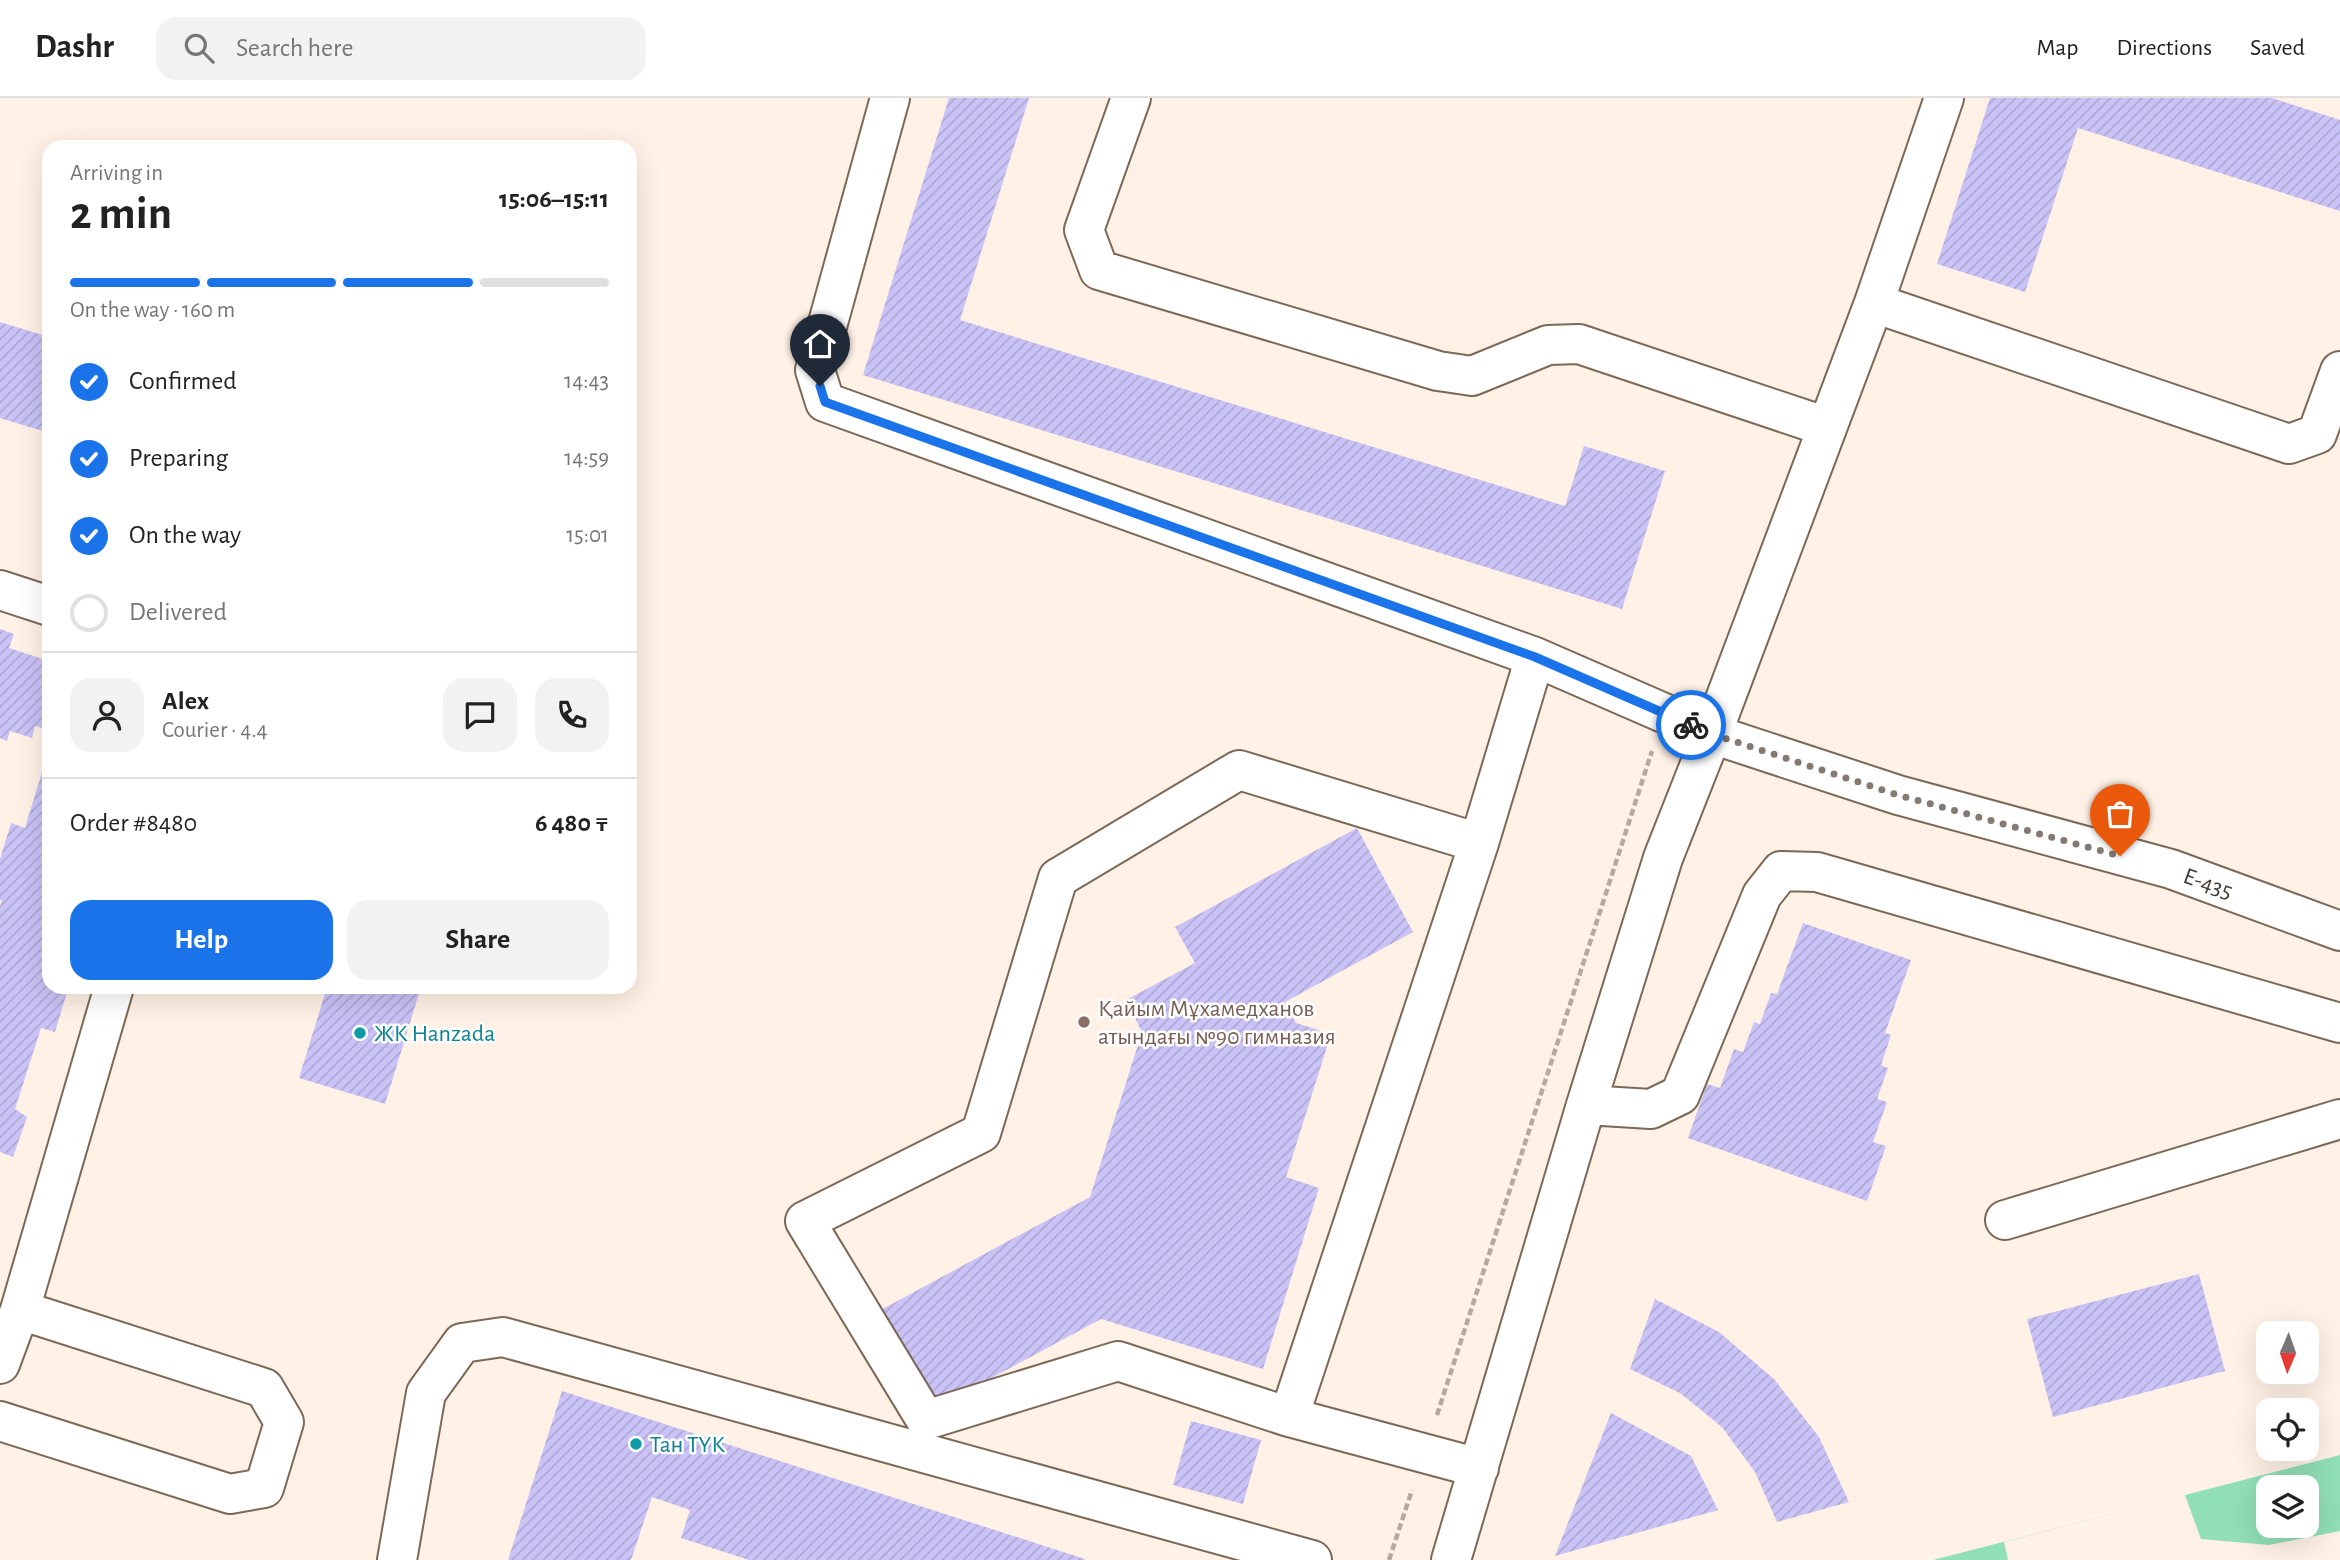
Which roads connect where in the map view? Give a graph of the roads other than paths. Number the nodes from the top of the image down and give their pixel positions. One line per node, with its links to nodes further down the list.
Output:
1 (890, 98): 9 (lane, Е-435)
2 (1131, 98): 6 (lane)
3 (1944, 98): 4 (lane)
4 (1874, 303): 5 (lane); 6 (lane)
5 (2340, 371)
6 (1826, 427): 10 (lane)
7 (0, 590): 8 (lane)
8 (42, 604)
9 (1535, 657): 10 (lane, Е-435); 11 (lane)
10 (1712, 734): 12 (lane, Е-435); 15 (lane)
11 (1479, 843): 20 (lane); 20 (lane)
12 (2340, 931)
13 (112, 994): 18 (lane)
14 (2340, 1023): 15 (lane)
15 (1587, 1105): 22 (lane)
16 (2340, 1119): 17 (lane)
17 (2005, 1220)
18 (20, 1310): 19 (lane); 21 (lane)
19 (0, 1364)
20 (1289, 1417): 22 (lane)
21 (0, 1421)
22 (1479, 1468): 25 (lane)
23 (397, 1560): 24 (lane)
24 (1312, 1560)
25 (1451, 1560)

